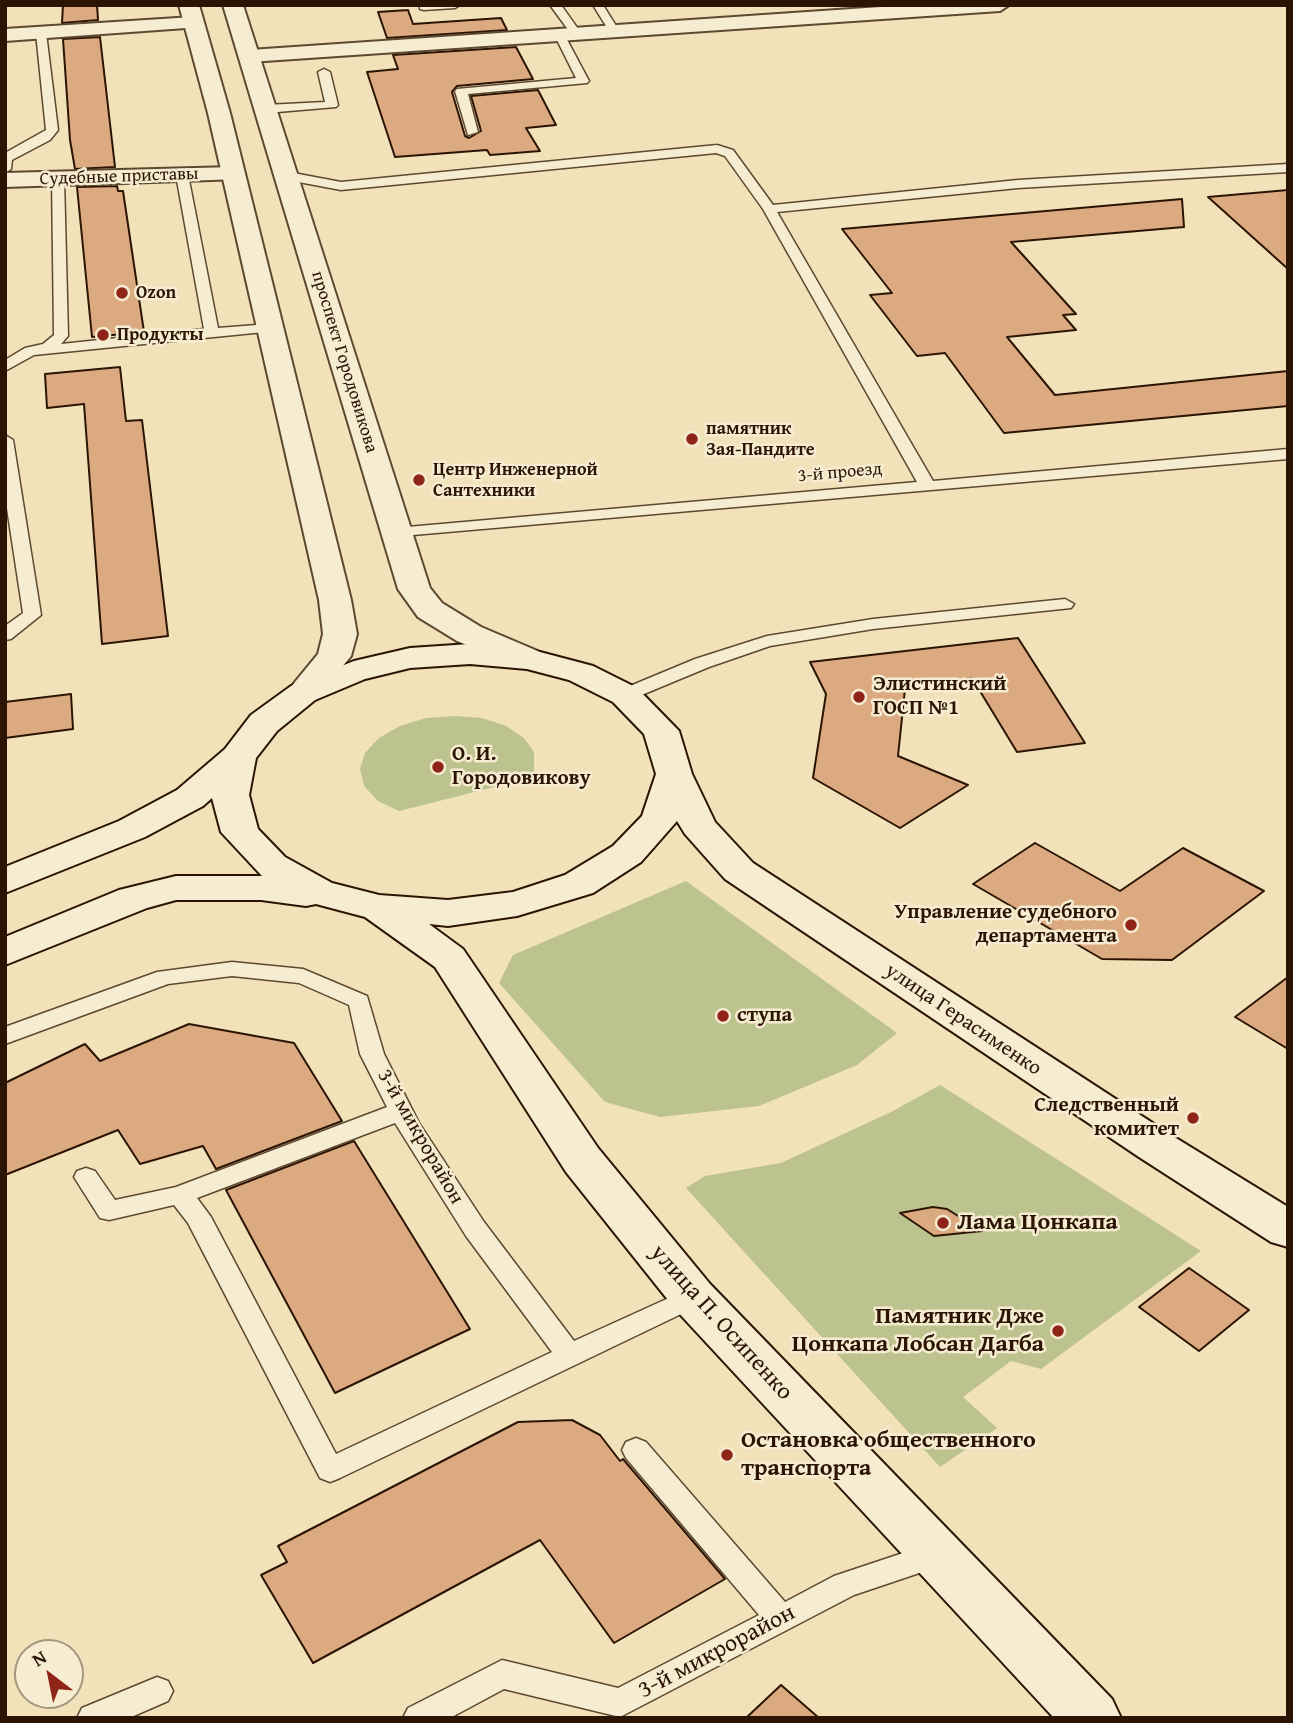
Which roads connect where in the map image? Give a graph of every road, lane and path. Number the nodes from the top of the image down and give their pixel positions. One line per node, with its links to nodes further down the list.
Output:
1 (455, 5): 5 (lane)
2 (555, 5): 10 (lane)
3 (598, 5): 8 (lane)
4 (1000, 5): 8 (street)
5 (424, 7)
6 (234, 9): 7 (street); 12 (street, проспект Городовикова)
7 (191, 15): 9 (street); 15 (street)
8 (615, 32): 10 (street)
9 (41, 33): 11 (street); 18 (lane)
10 (567, 34): 12 (street); 16 (lane)
11 (5, 35)
12 (250, 56): 14 (street, проспект Городовикова)
13 (324, 72): 14 (lane)
14 (267, 109): 15 (street); 21 (street, проспект Городовикова)
15 (219, 113): 19 (street)
16 (472, 132)
17 (1288, 168): 24 (lane)
18 (5, 169)
19 (233, 174): 20 (street, Судебные приставы); 25 (street)
20 (183, 175): 22 (street, Судебные приставы); 26 (lane)
21 (288, 176): 24 (lane); 32 (street, проспект Городовикова)
22 (58, 178): 23 (street, Судебные приставы); 27 (lane)
23 (5, 180)
24 (769, 209): 31 (lane)
25 (269, 328): 26 (lane); 36 (street)
26 (212, 333): 27 (lane)
27 (30, 351): 28 (lane)
28 (5, 367)
29 (5, 440): 34 (lane)
30 (1288, 454): 31 (lane, 3-й проезд)
31 (927, 485): 32 (lane, 3-й проезд)
32 (396, 533): 35 (street, проспект Городовикова)
33 (1065, 604): 37 (lane)
34 (5, 635)
35 (528, 659): 36 (street); 37 (street, улица Герасименко)
36 (303, 693): 38 (street)
37 (625, 695): 39 (street, улица Герасименко)
38 (238, 757): 40 (street); 41 (street)
39 (674, 774): 41 (street); 47 (street, улица Герасименко)
40 (5, 881)
41 (364, 904): 42 (street); 48 (street, улица П. Осипенко)
42 (5, 952)
43 (5, 1036): 44 (lane, 3-й микрорайон)
44 (401, 1111): 46 (lane); 49 (lane, 3-й микрорайон)
45 (86, 1177): 46 (lane)
46 (180, 1195): 49 (lane)
47 (1288, 1230)
48 (693, 1297): 49 (lane); 51 (street, улица П. Осипенко)
49 (571, 1357)
50 (636, 1450): 52 (lane)
51 (936, 1555): 52 (lane, 3-й микрорайон); 56 (street, улица П. Осипенко)
52 (780, 1618): 55 (lane, 3-й микрорайон)
53 (157, 1691): 54 (lane)
54 (93, 1718)
55 (419, 1718)
56 (1092, 1718)

